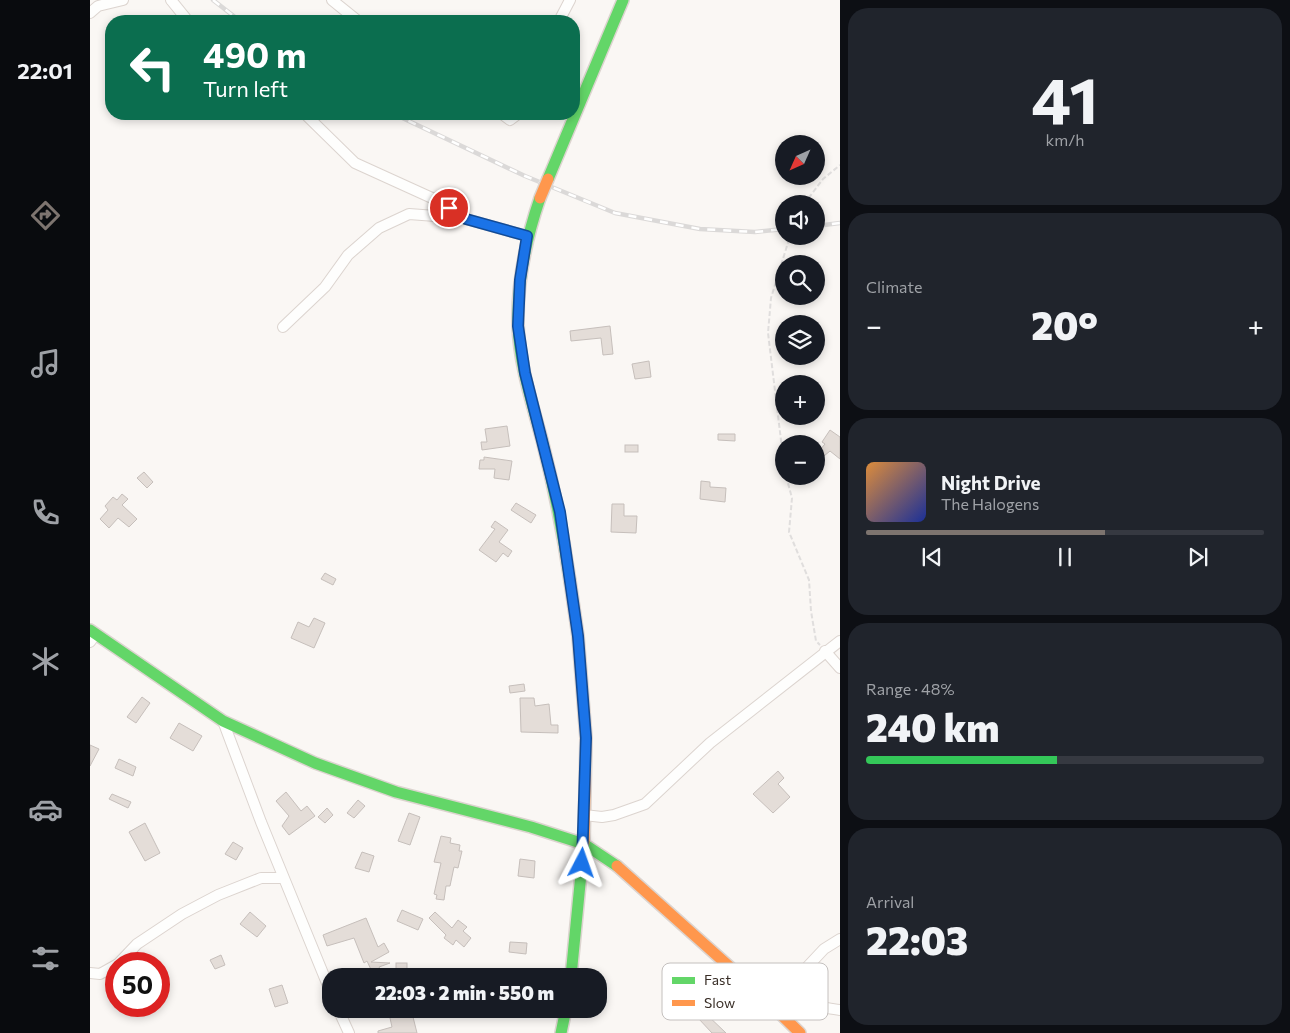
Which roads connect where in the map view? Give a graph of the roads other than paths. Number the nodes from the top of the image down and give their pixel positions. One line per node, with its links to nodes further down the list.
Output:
1 (122, 0): 6 (street)
2 (171, 0): 7 (street)
3 (332, 0): 8 (street)
4 (570, 0): 9 (street)
5 (623, 0): 10 (main road, bridge)
6 (90, 13)
7 (183, 15)
8 (351, 15)
9 (562, 15)
10 (580, 102)
11 (310, 120): 13 (street)
12 (572, 120): 14 (main road, bridge)
13 (466, 219): 14 (street); 15 (street)
14 (527, 236): 21 (main road)
15 (283, 327)
16 (92, 635): 20 (main road)
17 (840, 641): 18 (street)
18 (825, 651): 19 (street); 21 (street)
19 (840, 668)
20 (223, 721): 22 (main road); 23 (street)
21 (584, 815): 22 (main road)
22 (584, 844): 26 (main road); 28 (main road)
23 (283, 878): 25 (street); 30 (street)
24 (840, 938): 27 (street)
25 (129, 952)
26 (725, 963)
27 (810, 963)
28 (572, 968)
29 (105, 971): 31 (street)
30 (322, 972)
31 (90, 974)
32 (342, 1018): 35 (street)
33 (564, 1018): 36 (main road)
34 (786, 1020): 37 (main road)
35 (349, 1033)
36 (561, 1033)
37 (800, 1033)

